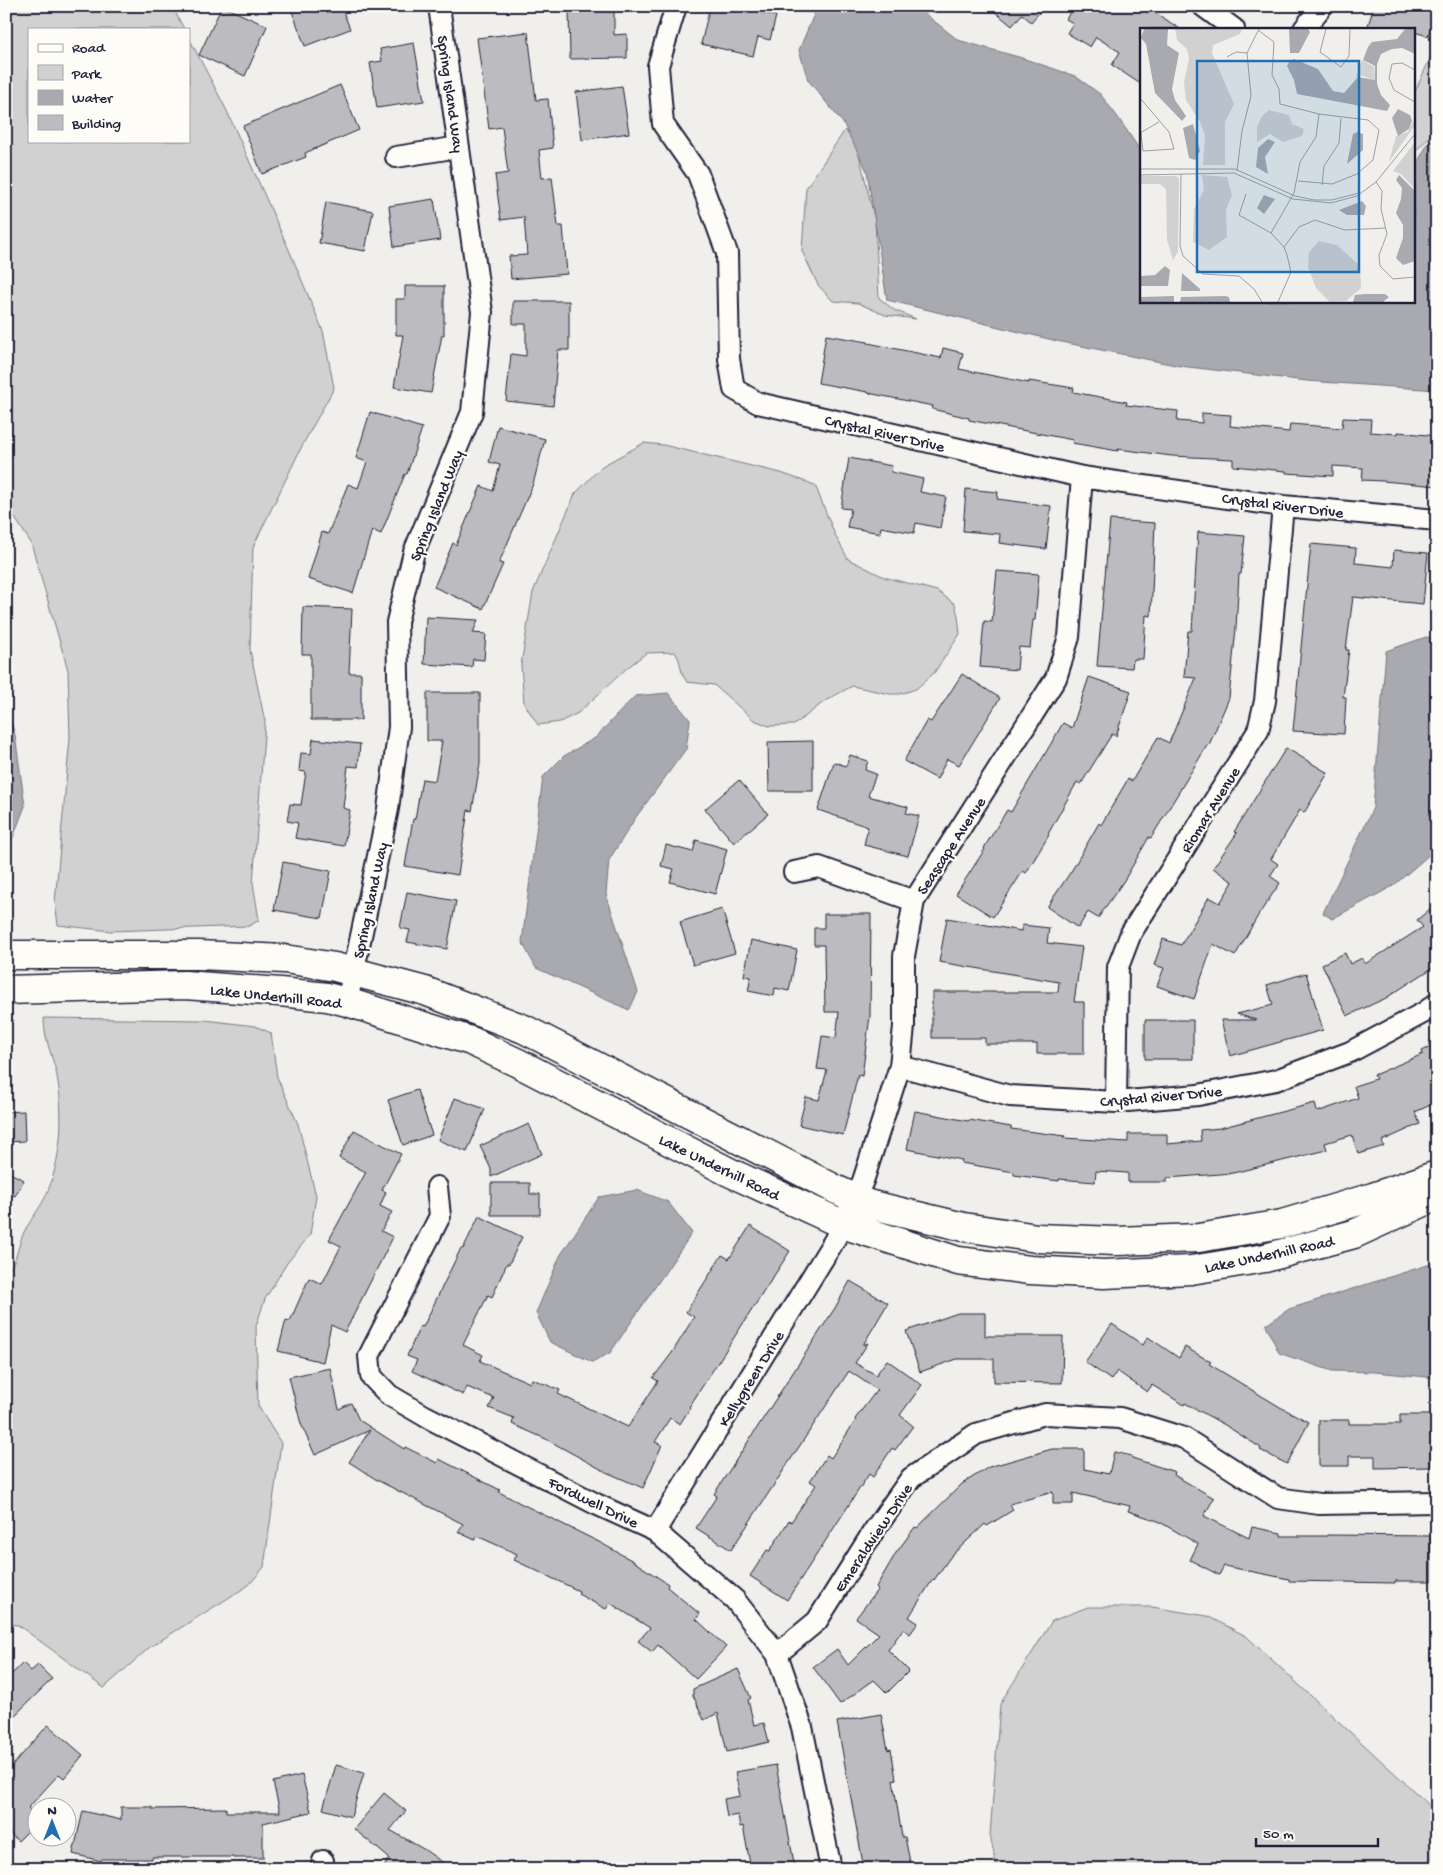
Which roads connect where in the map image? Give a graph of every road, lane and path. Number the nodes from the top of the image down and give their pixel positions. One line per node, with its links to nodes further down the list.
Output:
1 (439, 6): 7 (street, Spring Island Way)
2 (676, 6): 9 (street, Crystal River Drive)
3 (1203, 6): 5 (street)
4 (1322, 6): 6 (street)
5 (1233, 28)
6 (1305, 28)
7 (460, 148): 8 (street); 15 (street, Spring Island Way)
8 (396, 157)
9 (1082, 477): 10 (street, Crystal River Drive); 13 (street, Seascape Avenue)
10 (1283, 506): 11 (street, Crystal River Drive); 20 (street, Riomar Avenue)
11 (1437, 520)
12 (794, 872): 13 (street)
13 (914, 901): 19 (street, Seascape Avenue)
14 (6, 955): 15 (street, Lake Underhill Road)
15 (354, 972): 17 (street, Spring Island Way); 24 (street, Lake Underhill Road)
16 (6, 990): 17 (street, Lake Underhill Road)
17 (347, 1002): 25 (street, Lake Underhill Road)
18 (1437, 1003): 20 (street, Crystal River Drive)
19 (900, 1066): 20 (street, Crystal River Drive); 24 (street, Seascape Avenue)
20 (1116, 1102)
21 (1437, 1175): 24 (street, Lake Underhill Road)
22 (438, 1187): 27 (street, Fordwell Drive)
23 (1437, 1192): 25 (street, Lake Underhill Road)
24 (855, 1198): 25 (street, Seascape Avenue)
25 (842, 1224): 27 (street, Kellygreen Drive)
26 (1437, 1502): 28 (street, Emeraldview Drive)
27 (655, 1531): 28 (street, Fordwell Drive)
28 (777, 1654): 29 (street, Fordwell Drive)
29 (831, 1869)

